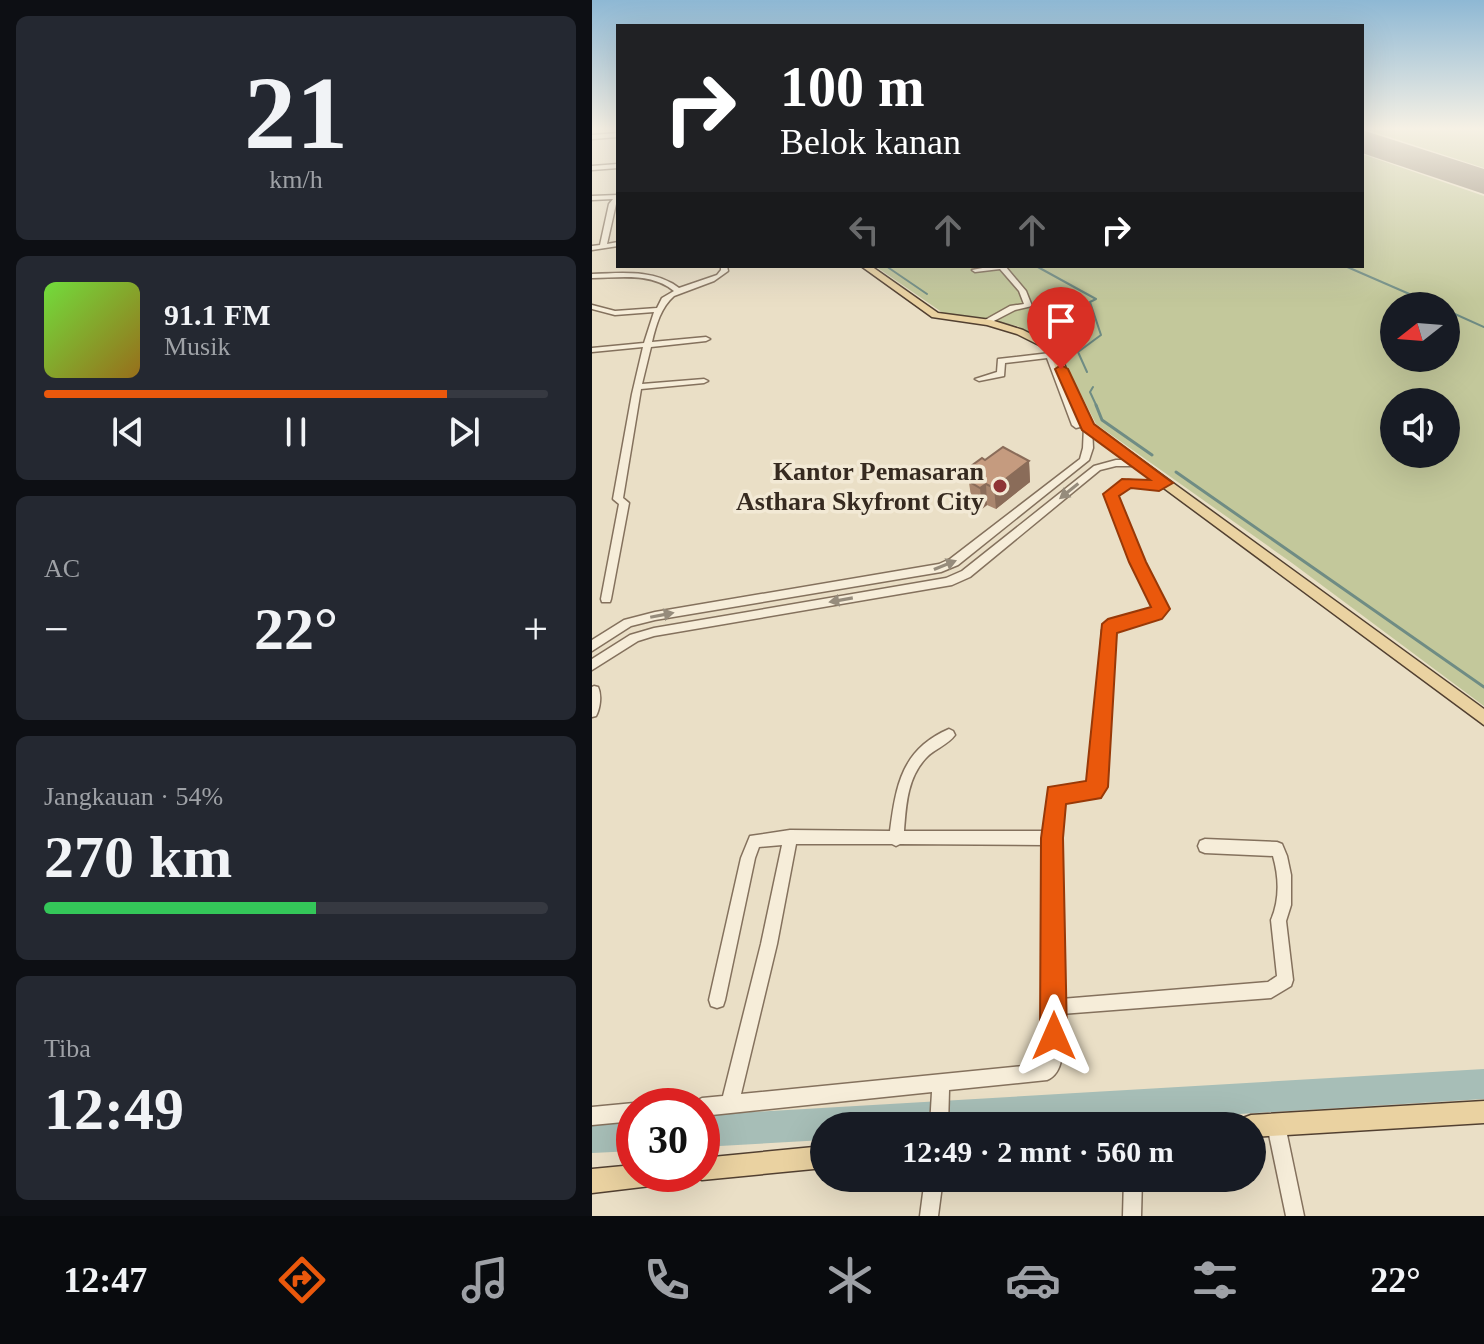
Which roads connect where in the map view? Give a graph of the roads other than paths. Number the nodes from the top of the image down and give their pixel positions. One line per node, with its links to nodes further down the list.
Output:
1 (616, 197): 2 (street)
2 (592, 198)
3 (616, 199): 5 (street)
4 (616, 244): 5 (street)
5 (603, 247): 6 (street)
6 (592, 248)
7 (723, 268): 13 (street)
8 (868, 268): 16 (main road)
9 (993, 268): 11 (street)
10 (1003, 268): 16 (street)
11 (975, 270)
12 (592, 276): 13 (street)
13 (677, 290): 15 (street)
14 (592, 307): 15 (street)
15 (657, 310): 18 (street)
16 (988, 322): 20 (main road)
17 (706, 339): 18 (street)
18 (647, 345): 19 (street); 23 (street)
19 (592, 350)
20 (1053, 354): 21 (street); 24 (main road)
21 (979, 379)
22 (704, 381): 23 (street)
23 (640, 387): 31 (street)
24 (1086, 425): 25 (main road); 27 (street)
25 (1138, 463): 26 (main road); 28 (street, one-way to 28)
26 (1165, 483): 38 (main road); 41 (street)
27 (1035, 499): 28 (street); 29 (street, one-way to 27)
28 (1048, 507): 32 (street, one-way to 32)
29 (795, 593): 30 (street); 32 (street)
30 (777, 596): 33 (street); 34 (street, one-way to 30)
31 (606, 599)
32 (796, 608): 33 (street)
33 (778, 611): 35 (street)
34 (592, 646)
35 (592, 665)
36 (594, 691): 37 (street)
37 (592, 712)
38 (1484, 718)
39 (949, 735): 42 (street)
40 (790, 837): 42 (street); 44 (street); 47 (street)
41 (1052, 838): 42 (street); 45 (street)
42 (896, 839)
43 (1205, 846): 45 (street)
44 (717, 1000)
45 (1054, 1007): 46 (street)
46 (941, 1090): 47 (street); 49 (street)
47 (730, 1104): 48 (street)
48 (720, 1105)
49 (940, 1112)
50 (1484, 1112): 54 (main road)
51 (616, 1114): 52 (street)
52 (592, 1116)
53 (1266, 1125): 54 (main road)
54 (1276, 1125): 63 (street)
55 (810, 1158): 56 (main road)
56 (720, 1167)
57 (616, 1181): 58 (main road)
58 (594, 1185)
59 (932, 1192): 61 (street)
60 (1133, 1192): 62 (street)
61 (929, 1216)
62 (1132, 1216)
63 (1295, 1216)

